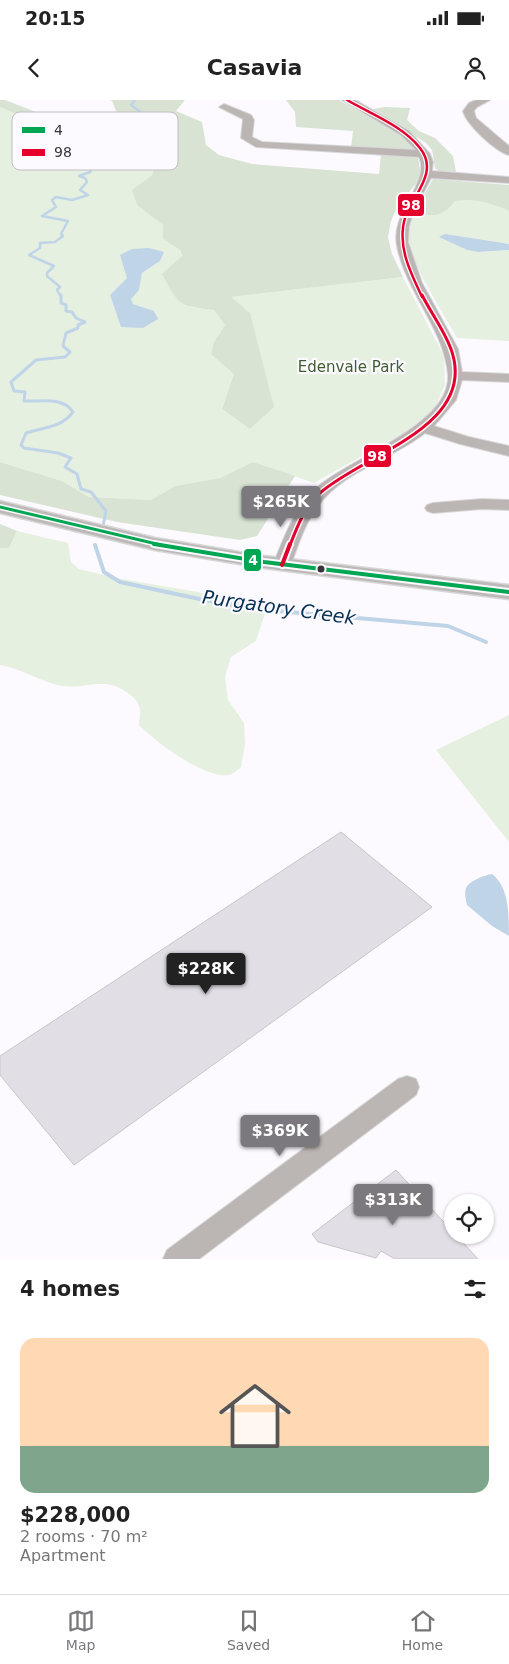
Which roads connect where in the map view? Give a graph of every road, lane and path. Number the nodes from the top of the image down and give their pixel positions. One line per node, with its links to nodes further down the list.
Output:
1 (347, 100): 5 (street)
2 (485, 100): 4 (street)
3 (224, 107): 5 (street)
4 (509, 152)
5 (424, 154): 6 (street)
6 (427, 174): 7 (street); 8 (street)
7 (509, 180)
8 (457, 376): 9 (street); 10 (street)
9 (509, 378)
10 (424, 428): 11 (street); 15 (street)
11 (509, 450)
12 (509, 505): 14 (street)
13 (0, 506): 15 (main road)
14 (433, 508)
15 (282, 565): 16 (main road)
16 (509, 592)
17 (407, 1087): 18 (street)
18 (177, 1259)

